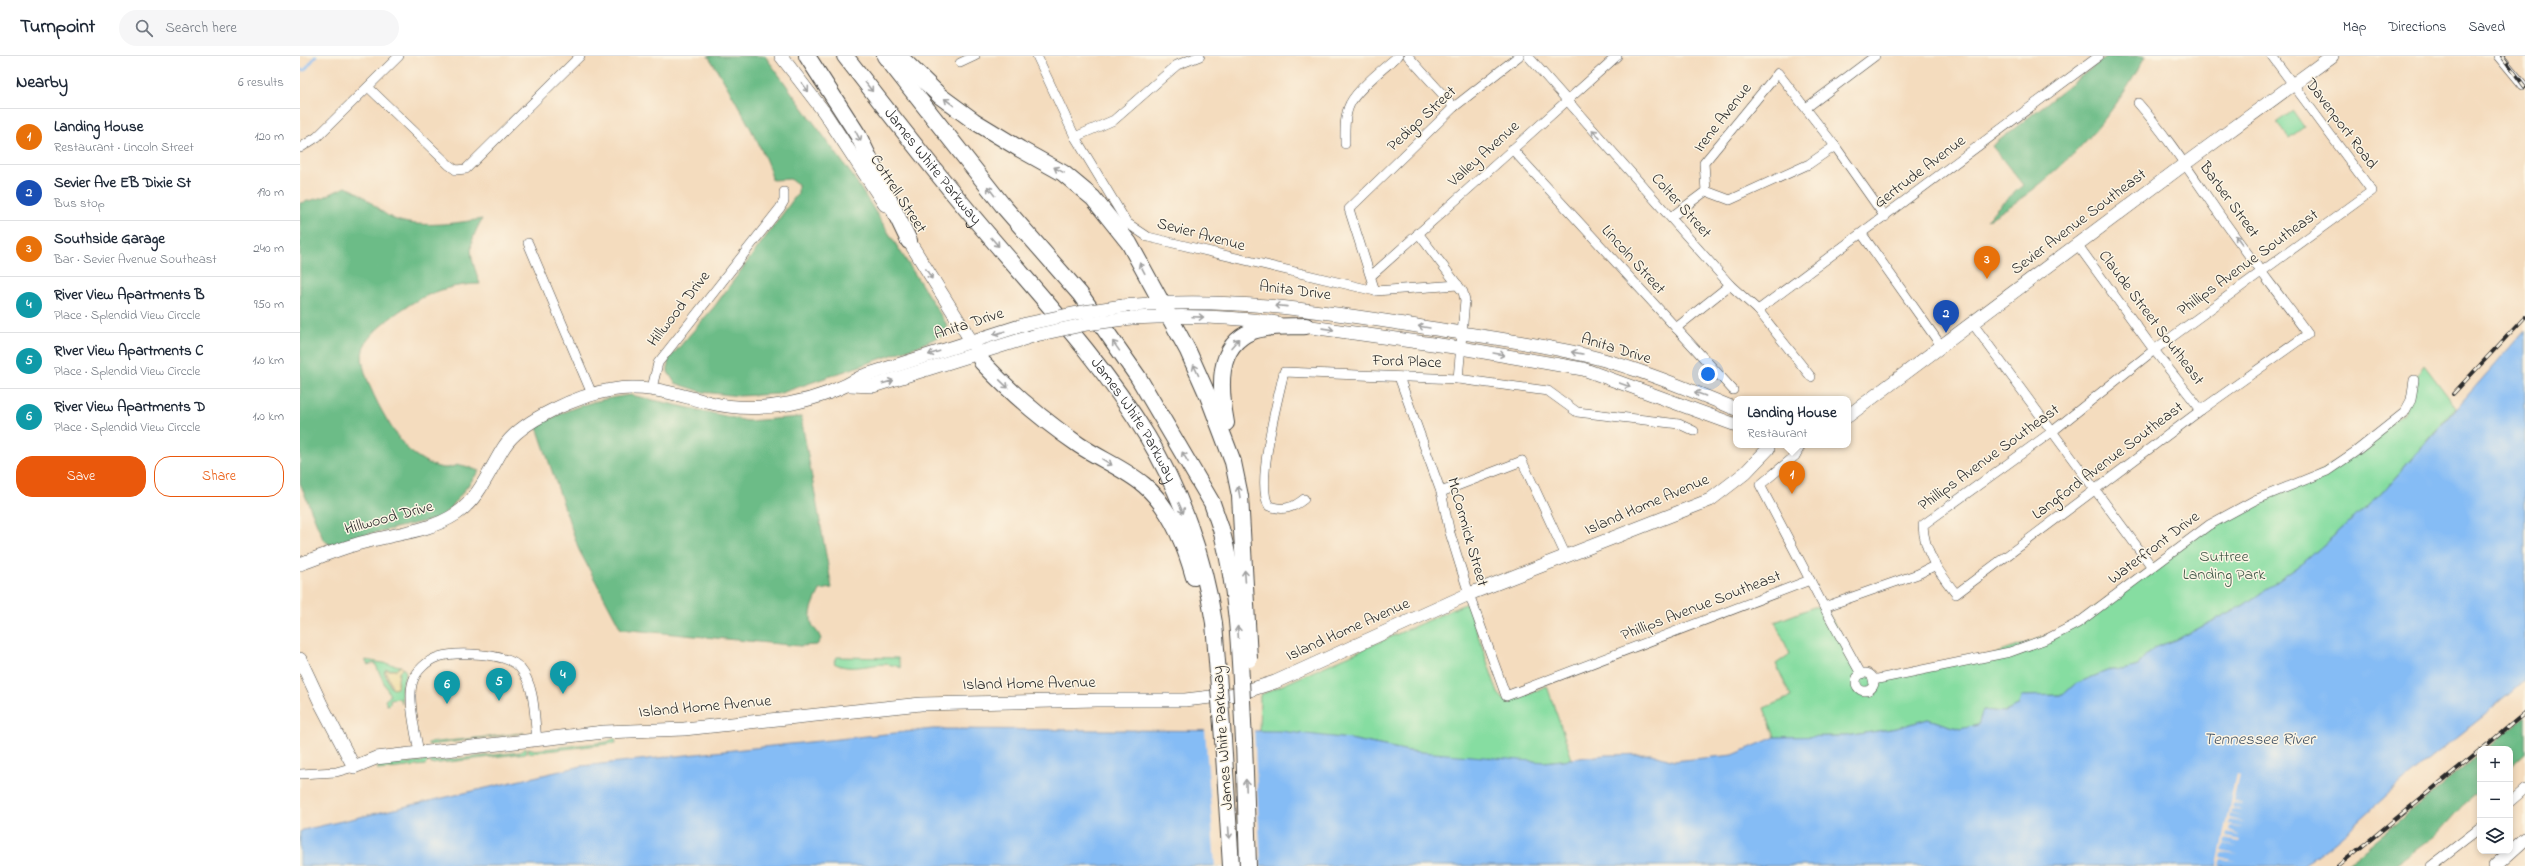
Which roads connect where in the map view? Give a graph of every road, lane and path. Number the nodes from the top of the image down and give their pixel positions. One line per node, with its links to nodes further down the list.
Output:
1 (398, 56): 23 (street)
2 (580, 56): 23 (street)
3 (781, 56): 42 (street, Cottrell Street, one-way to 42)
4 (807, 56): 42 (highway, one-way to 42)
5 (845, 56): 80 (highway, James White Parkway, one-way to 80)
6 (885, 56): 93 (highway, James White Parkway, one-way to 6, bridge)
7 (899, 56): 50 (highway, one-way to 7)
8 (975, 56): 21 (street)
9 (1037, 56): 29 (street, Sevier Avenue)
10 (1200, 56): 29 (street)
11 (1398, 56): 30 (street)
12 (1408, 56): 27 (street)
13 (1519, 56): 27 (street, Pedigo Street)
14 (1528, 56): 25 (street, Colter Street)
15 (1617, 56): 25 (street, Valley Avenue)
16 (1875, 56): 28 (street)
17 (2098, 56): 39 (street, Gertrude Avenue)
18 (2272, 56): 24 (street, Davenport Road)
19 (2332, 56): 24 (street, Sevier Avenue Southeast)
20 (2499, 56): 22 (street)
21 (960, 63)
22 (2523, 85)
23 (368, 86): 32 (street)
24 (2293, 86): 34 (street, Sevier Avenue Southeast); 35 (street, Davenport Road)
25 (1566, 101): 33 (street, Valley Avenue); 38 (street, Colter Street, one-way to 25)
26 (2138, 103): 34 (street, Barber Street)
27 (1454, 107): 46 (street, Pedigo Street)
28 (1806, 108): 31 (street); 37 (street, Irene Avenue)
29 (1076, 137): 49 (street, Sevier Avenue)
30 (1345, 144)
31 (1835, 146): 37 (street); 39 (street)
32 (300, 148)
33 (1512, 149): 40 (street, Valley Avenue); 54 (street, Lincoln Street)
34 (2185, 164): 44 (street, Sevier Avenue Southeast); 45 (street, Barber Street, one-way to 34)
35 (2372, 191): 45 (street, Phillips Avenue Southeast)
36 (784, 192): 65 (street, Hillwood Drive)
37 (1706, 192): 38 (street)
38 (1671, 217): 48 (street, Colter Street)
39 (1885, 217): 41 (street, Gertrude Avenue)
40 (1418, 233): 46 (street, Valley Avenue); 47 (street)
41 (1862, 234): 51 (street, Gertrude Avenue); 57 (street)
42 (909, 241): 58 (street, Cottrell Street, one-way to 58)
43 (528, 243): 67 (street)
44 (2077, 244): 52 (street, Sevier Avenue Southeast); 60 (street, Claude Street Southeast)
45 (2262, 271): 56 (street, Barber Street); 60 (street, Phillips Avenue Southeast)
46 (1372, 275): 49 (street)
47 (1458, 285): 49 (street, Sevier Avenue); 55 (street)
48 (1730, 285): 51 (street, Colter Street); 54 (street)
49 (1375, 291)
50 (1164, 309): 53 (street, Anita Drive, one-way to 53); 55 (street, Anita Drive, one-way to 50); 58 (street, Anita Drive, bridge); 58 (street, Anita Drive, one-way to 58, bridge); 76 (highway, one-way to 50)
51 (1758, 310): 62 (street, Colter Street)
52 (1973, 324): 57 (street, Sevier Avenue Southeast); 73 (street)
53 (1306, 326): 59 (street, Anita Drive, one-way to 59); 76 (highway, one-way to 53)
54 (1676, 328): 66 (street, Lincoln Street)
55 (1462, 334): 59 (street); 68 (street, Anita Drive, one-way to 55)
56 (2308, 334): 69 (street, Langford Avenue Southeast)
57 (1942, 347): 70 (street, Sevier Avenue Southeast)
58 (975, 348): 65 (street, Anita Drive); 80 (highway, one-way to 80)
59 (1461, 348): 63 (street); 71 (street, Anita Drive, one-way to 71)
60 (2154, 350): 69 (street, Claude Street Southeast); 73 (street, Phillips Avenue Southeast)
61 (1398, 377): 63 (street, Ford Place); 78 (street, McCormick Street); 79 (street, Ford Place)
62 (1811, 377)
63 (1458, 379): 72 (street, Ford Place)
64 (2414, 380): 84 (street, Waterfront Drive)
65 (652, 388): 67 (street, Hillwood Drive)
66 (1733, 390)
67 (592, 394): 82 (street, Hillwood Drive)
68 (1733, 408)
69 (2201, 410): 77 (street, Langford Avenue Southeast)
70 (1851, 414)
71 (1733, 424)
72 (1694, 431)
73 (2052, 431): 77 (street); 83 (street, Phillips Avenue Southeast)
74 (1768, 448): 81 (street, Island Home Avenue)
75 (1800, 448): 85 (street)
76 (1233, 462): 93 (highway, one-way to 76, bridge)
77 (2096, 489): 83 (street, Langford Avenue Southeast); 84 (street)
78 (1441, 492): 81 (street); 86 (street, McCormick Street)
79 (1304, 499)
80 (1188, 540): 101 (highway, James White Parkway, one-way to 101, bridge)
81 (1566, 556): 86 (street, Island Home Avenue)
82 (300, 564)
83 (1934, 566): 87 (street)
84 (2152, 567): 90 (street, Waterfront Drive)
85 (1810, 580): 87 (street); 91 (street, Phillips Avenue Southeast)
86 (1469, 594): 91 (street, McCormick Street); 92 (street, Island Home Avenue)
87 (1824, 607): 89 (street, Waterfront Drive)
88 (300, 659): 95 (street)
89 (1861, 674): 90 (street); 90 (street, Waterfront Drive)
90 (1873, 680)
91 (1506, 696)
92 (537, 740): 94 (street, Island Home Avenue); 94 (street)
93 (1244, 741): 102 (highway, James White Parkway, one-way to 93)
94 (419, 753): 95 (street, Island Home Avenue)
95 (354, 767): 96 (street)
96 (300, 774)
97 (2525, 789): 98 (street)
98 (2513, 799)
99 (2477, 830): 103 (street)
100 (2525, 839): 104 (street)
101 (1231, 866)
102 (1248, 866)
103 (2431, 866)
104 (2495, 866)

